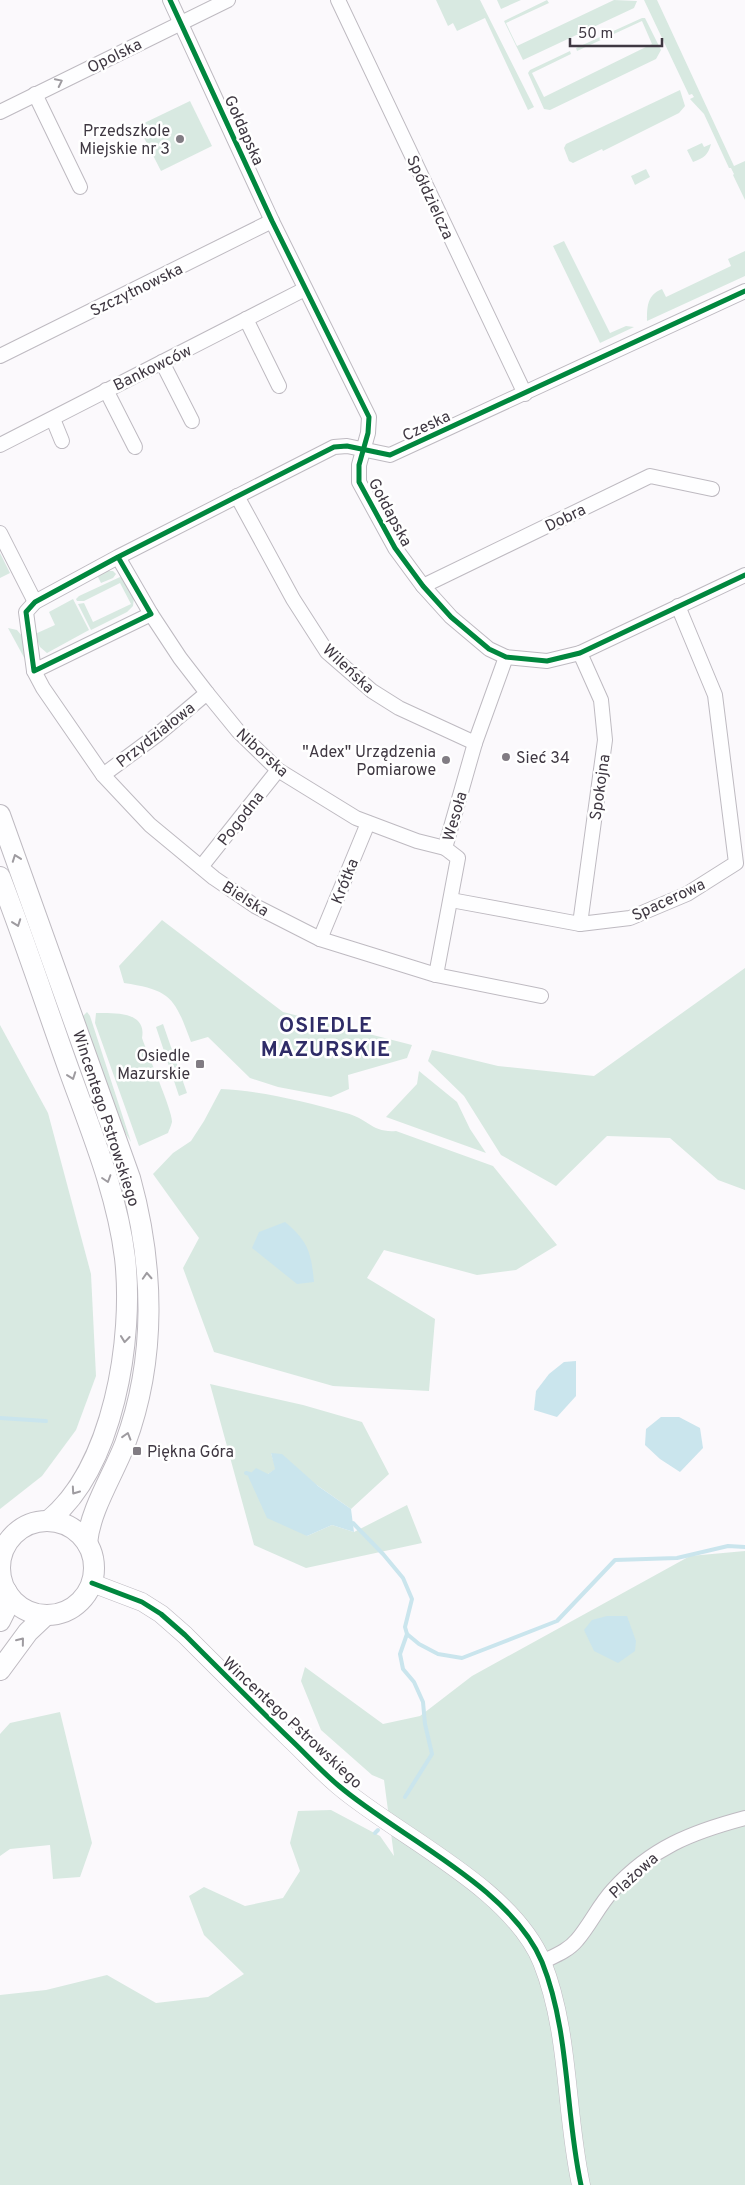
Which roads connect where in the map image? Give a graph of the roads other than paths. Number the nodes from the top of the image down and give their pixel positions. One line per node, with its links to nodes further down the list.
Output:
1 (170, 0): 4 (street, Gołdapska)
2 (228, 0): 4 (street, Opolska)
3 (338, 0): 16 (street, Spółdzielcza)
4 (182, 23): 5 (street, Opolska, one-way to 4); 8 (street, Gołdapska)
5 (35, 94): 6 (street, Opolska); 7 (street)
6 (0, 112)
7 (80, 187)
8 (272, 221): 9 (street, Gołdapska); 12 (street, Szczytnowska)
9 (305, 289): 11 (street, Bankowców); 22 (street, Gołdapska)
10 (745, 291): 16 (street, Czeska)
11 (246, 319): 13 (street, Bankowców); 14 (street)
12 (0, 355)
13 (162, 362): 15 (street, Bankowców); 18 (street)
14 (279, 386)
15 (106, 390): 17 (street, Bankowców); 21 (street)
16 (525, 394): 22 (street, Czeska)
17 (52, 419): 19 (street); 20 (street, Bankowców)
18 (192, 421)
19 (62, 441)
20 (0, 445)
21 (135, 447)
22 (364, 449): 24 (street, Czeska); 28 (street, Gołdapska)
23 (712, 489): 28 (street, Dobra)
24 (237, 496): 26 (street, Czeska); 36 (street, Wileńska)
25 (0, 533): 29 (street)
26 (118, 557): 29 (street, Czeska); 31 (street, Niborska)
27 (745, 575): 30 (street, Gołdapska)
28 (423, 586): 33 (street, Gołdapska)
29 (35, 602): 34 (street)
30 (678, 606): 32 (street, Gołdapska); 45 (street, Spacerowa)
31 (151, 614): 34 (street); 35 (street, Niborska)
32 (580, 653): 33 (street, Gołdapska); 45 (street, Spokojna)
33 (506, 657): 36 (street, Wesoła)
34 (34, 671): 38 (street, Bielska)
35 (207, 693): 37 (street, Niborska); 38 (street, Przydziałowa)
36 (475, 743): 41 (street, Wesoła)
37 (278, 770): 40 (street, Niborska); 42 (street, Pogodna)
38 (103, 775): 42 (street, Bielska)
39 (0, 814): 50 (main road, Wincentego Pstrowskiego, one-way to 39)
40 (368, 823): 41 (street, Niborska); 46 (street, Krótka)
41 (445, 848): 44 (street, Wesoła)
42 (201, 867): 46 (street, Bielska)
43 (0, 878): 49 (main road, Wincentego Pstrowskiego, one-way to 49)
44 (451, 900): 45 (street, Spacerowa); 47 (street, Wesoła)
45 (580, 924)
46 (320, 939): 47 (street, Bielska)
47 (436, 975): 48 (street, Bielska)
48 (542, 996)
49 (48, 1522): 50 (main road); 52 (main road)
50 (86, 1543): 51 (main road)
51 (92, 1583): 53 (main road); 57 (street, Wincentego Pstrowskiego)
52 (7, 1592): 53 (main road); 54 (main road)
53 (46, 1615): 55 (main road, one-way to 53)
54 (0, 1621)
55 (0, 1670)
56 (745, 1818): 57 (street, Plażowa)
57 (542, 1962): 58 (street, Wincentego Pstrowskiego)
58 (581, 2185)

